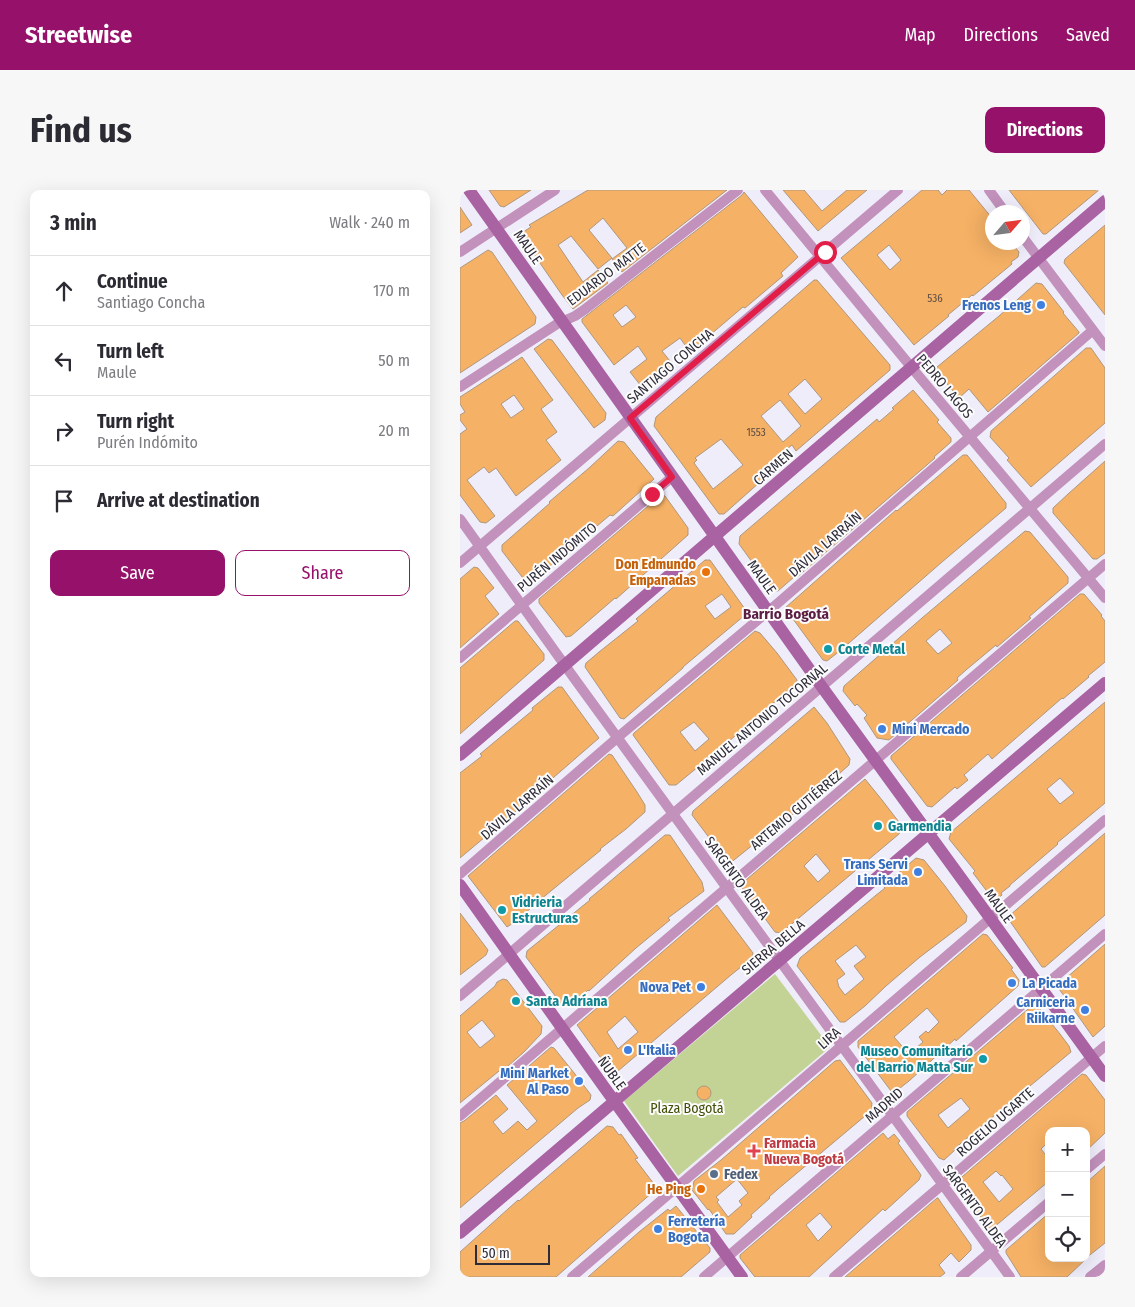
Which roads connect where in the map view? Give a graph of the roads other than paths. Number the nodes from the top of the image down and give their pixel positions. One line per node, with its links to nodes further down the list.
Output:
1 (469, 190): 9 (main road, MAULE)
2 (555, 190): 9 (street)
3 (738, 190): 14 (street, EDUARDO MATTE)
4 (765, 190): 12 (street, PEDRO LAGOS)
5 (898, 190): 12 (street, SANTIAGO CONCHA)
6 (989, 190): 8 (street)
7 (1105, 201): 13 (main road, CARMEN)
8 (1000, 205)
9 (497, 228): 11 (street); 14 (main road, MAULE)
10 (1030, 246): 13 (street)
11 (460, 252)
12 (820, 256): 17 (street, PEDRO LAGOS); 19 (street, SANTIAGO CONCHA)
13 (1039, 258): 15 (street); 17 (main road, CARMEN)
14 (563, 321): 18 (street, EDUARDO MATTE); 19 (main road, MAULE)
15 (1093, 330): 16 (street); 20 (street, DÁVILA LARRAÍN)
16 (1105, 346)
17 (912, 367): 20 (street, PEDRO LAGOS); 25 (main road, CARMEN)
18 (460, 386)
19 (630, 418): 22 (main road, MAULE); 26 (street, SANTIAGO CONCHA)
20 (970, 437): 23 (street, PEDRO LAGOS); 32 (street, DÁVILA LARRAÍN)
21 (1105, 444): 23 (street, MANUEL ANTONIO TOCORNAL)
22 (672, 477): 25 (main road, MAULE); 31 (street, PURÉN INDÓMITO)
23 (1030, 508): 29 (street, PEDRO LAGOS); 36 (street, MANUEL ANTONIO TOCORNAL)
24 (460, 519): 26 (street, SARGENTO ALDEA)
25 (714, 537): 32 (main road, MAULE); 34 (main road, CARMEN)
26 (480, 546): 27 (street, SANTIAGO CONCHA); 31 (street, SARGENTO ALDEA)
27 (460, 563)
28 (1105, 564): 29 (street, ARTEMIO GUTIÉRREZ)
29 (1088, 578): 30 (street, PEDRO LAGOS); 39 (street, ARTEMIO GUTIÉRREZ)
30 (1105, 598)
31 (522, 605): 33 (street, PURÉN INDÓMITO); 34 (street, SARGENTO ALDEA)
32 (768, 611): 36 (main road, MAULE); 37 (street, DÁVILA LARRAÍN)
33 (460, 658)
34 (565, 665): 37 (street, SARGENTO ALDEA); 38 (main road, CARMEN)
35 (1105, 683): 42 (main road, SIERRA BELLA)
36 (822, 687): 39 (main road, MAULE); 40 (street, MANUEL ANTONIO TOCORNAL)
37 (618, 738): 40 (street, SARGENTO ALDEA); 43 (street, DÁVILA LARRAÍN)
38 (460, 755)
39 (875, 761): 42 (main road, MAULE); 45 (street, ARTEMIO GUTIÉRREZ)
40 (673, 814): 45 (street, SARGENTO ALDEA); 48 (street, MANUEL ANTONIO TOCORNAL)
41 (1105, 820): 46 (street, LIRA)
42 (928, 834): 46 (main road, MAULE); 49 (main road, SIERRA BELLA)
43 (460, 874)
44 (460, 885): 48 (main road, ÑUBLE)
45 (727, 888): 49 (street, SARGENTO ALDEA); 52 (street, ARTEMIO GUTIÉRREZ)
46 (990, 919): 50 (main road, MAULE); 53 (street, LIRA)
47 (1105, 934): 50 (street, MADRID)
48 (509, 954): 51 (street, MANUEL ANTONIO TOCORNAL); 52 (main road, ÑUBLE)
49 (780, 960): 53 (street, SARGENTO ALDEA); 57 (main road, SIERRA BELLA)
50 (1041, 989): 55 (main road, MAULE); 59 (street, MADRID)
51 (460, 996)
52 (562, 1028): 57 (main road, ÑUBLE); 58 (street, ARTEMIO GUTIÉRREZ)
53 (841, 1046): 59 (street, SARGENTO ALDEA); 63 (street, LIRA)
54 (1105, 1046): 55 (street, ROGELIO UGARTE)
55 (1092, 1057): 56 (main road, MAULE); 62 (street, ROGELIO UGARTE)
56 (1105, 1076)
57 (614, 1101): 63 (main road, ÑUBLE); 65 (main road, SIERRA BELLA)
58 (460, 1116)
59 (892, 1116): 62 (street, SARGENTO ALDEA); 67 (street, MADRID)
60 (1105, 1154): 61 (street)
61 (1090, 1167)
62 (942, 1185): 66 (street, SARGENTO ALDEA); 72 (street, ROGELIO UGARTE)
63 (676, 1187): 67 (main road, ÑUBLE); 69 (street, LIRA)
64 (1045, 1205): 66 (street)
65 (460, 1233)
66 (991, 1251): 73 (street); 74 (street, SARGENTO ALDEA)
67 (727, 1257): 70 (street, MADRID); 71 (main road, ÑUBLE)
68 (1105, 1264): 75 (street)
69 (572, 1277)
70 (704, 1277)
71 (742, 1277)
72 (834, 1277)
73 (961, 1277)
74 (1010, 1277)
75 (1090, 1277)

